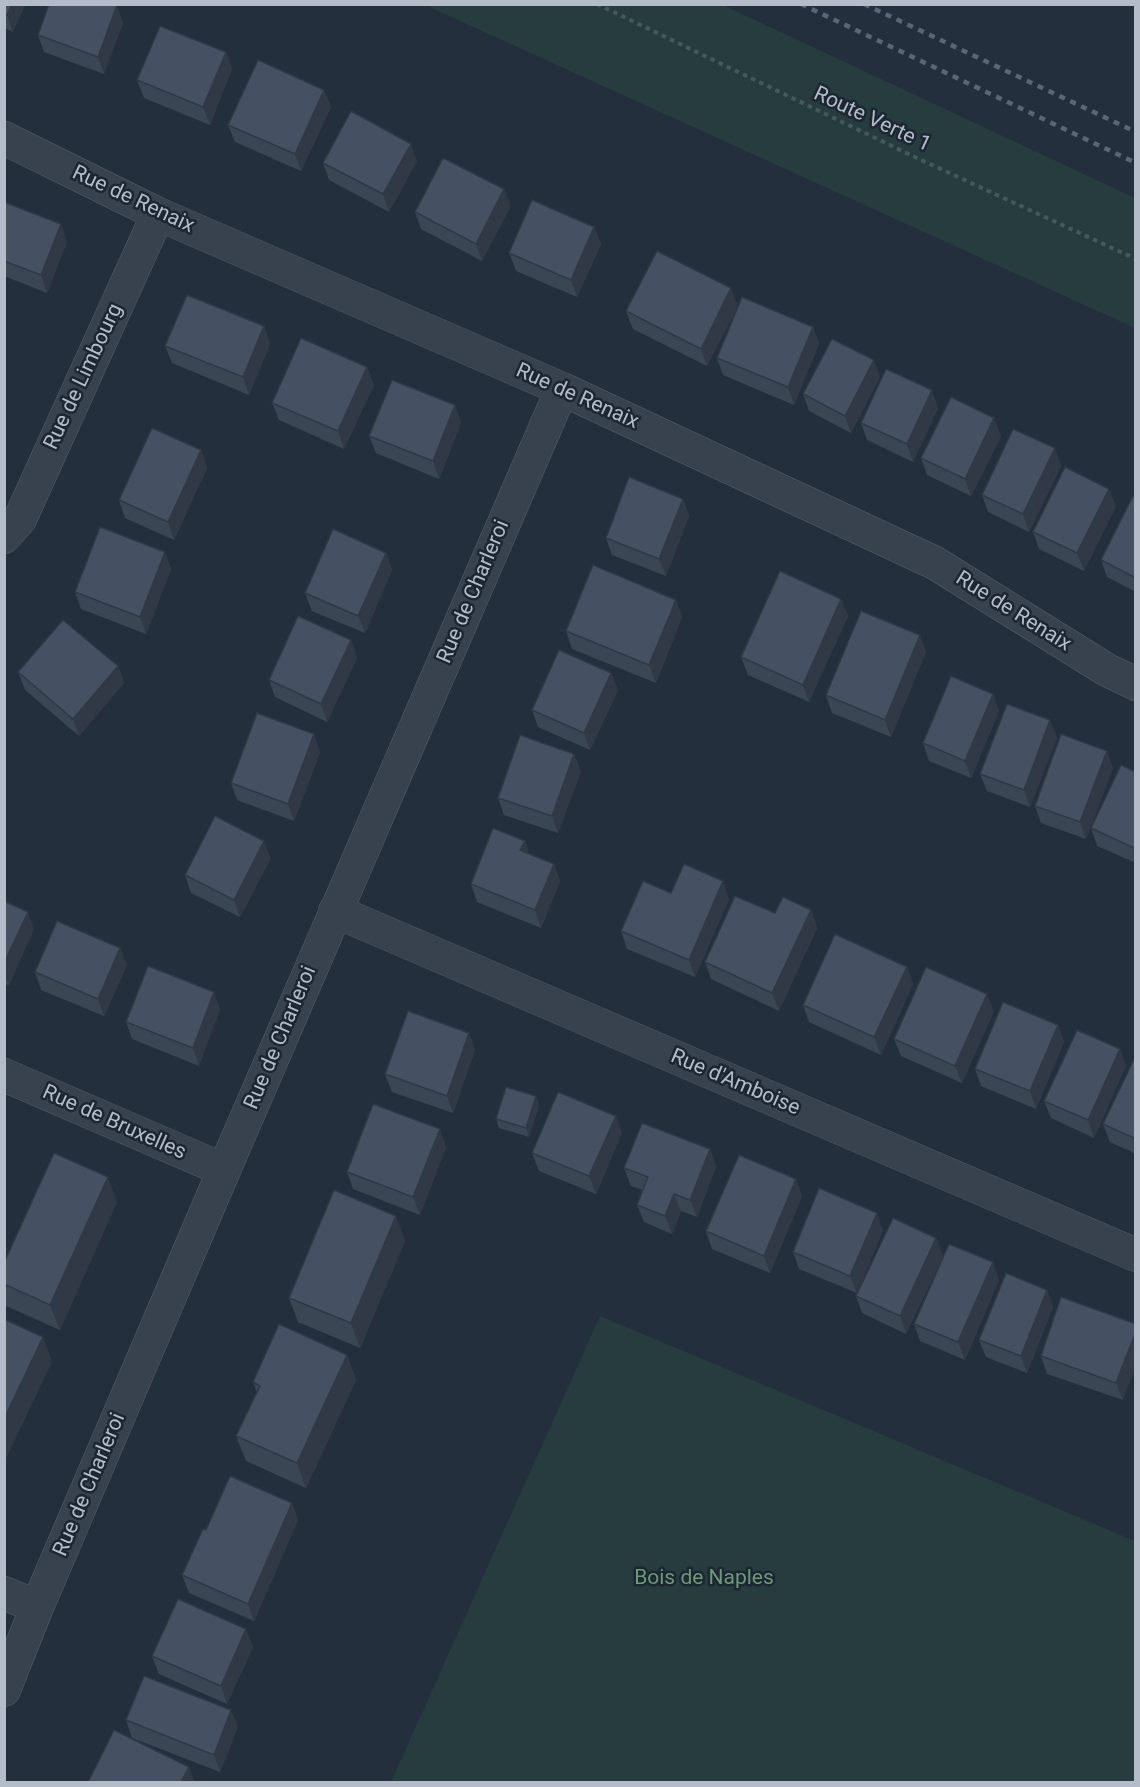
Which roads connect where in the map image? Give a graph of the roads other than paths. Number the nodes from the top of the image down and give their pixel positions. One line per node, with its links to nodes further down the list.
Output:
1 (4, 138): 2 (street, Rue de Renaix)
2 (158, 214): 3 (street, Rue de Renaix); 4 (street, Rue de Limbourg)
3 (562, 389): 5 (street, Rue de Renaix); 6 (street, Rue de Charleroi)
4 (4, 537)
5 (1136, 684)
6 (335, 911): 8 (street, Rue de Charleroi); 9 (street, Rue d'Amboise)
7 (4, 1075): 8 (street, Rue de Bruxelles)
8 (224, 1170): 11 (street, Rue de Charleroi)
9 (1136, 1255)
10 (4, 1593): 11 (street)
11 (37, 1607): 12 (street, Rue de Charleroi)
12 (4, 1690)

